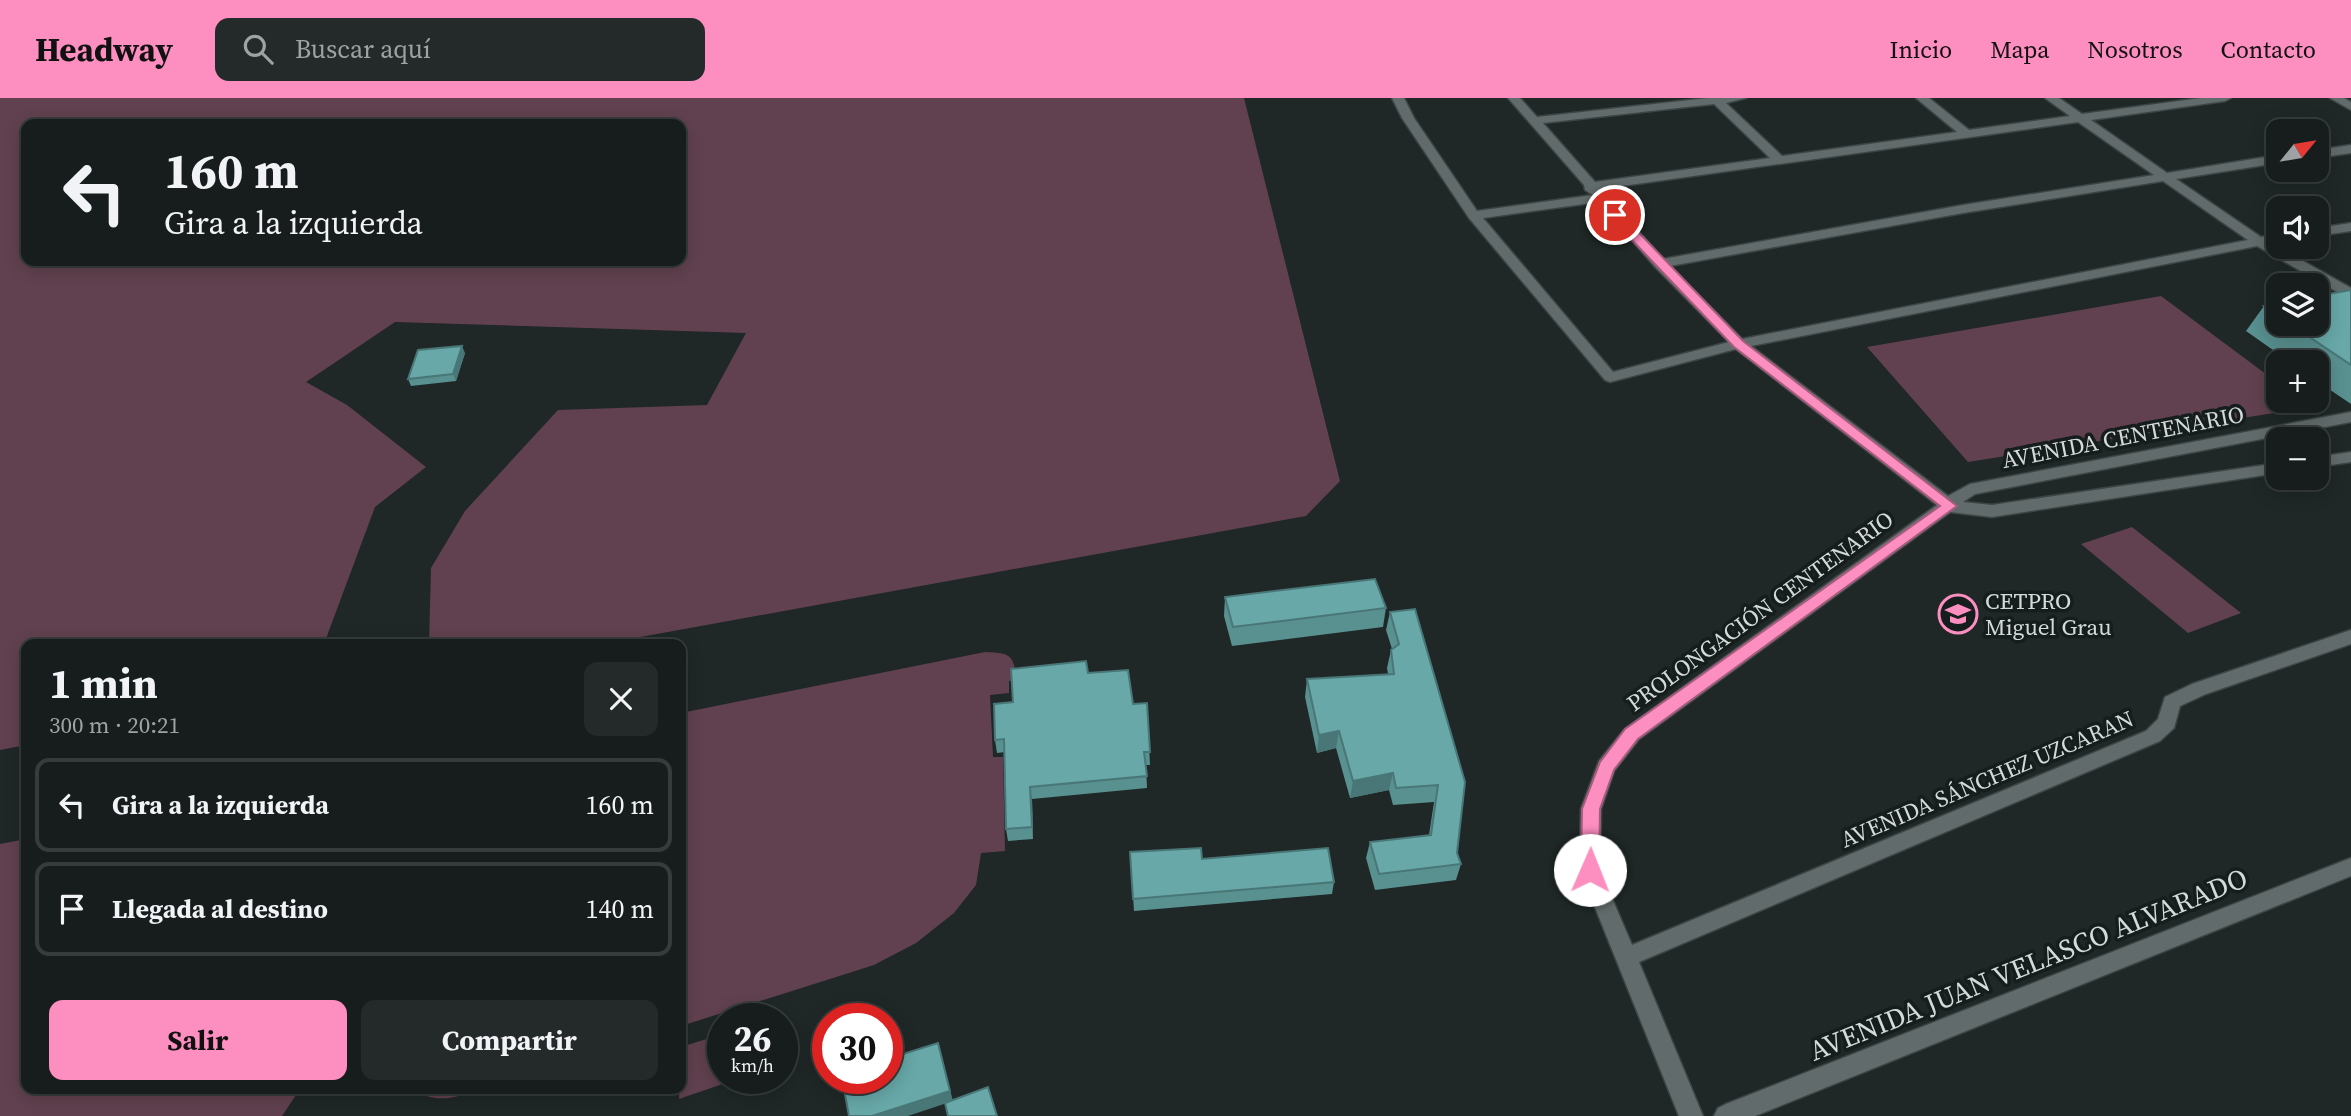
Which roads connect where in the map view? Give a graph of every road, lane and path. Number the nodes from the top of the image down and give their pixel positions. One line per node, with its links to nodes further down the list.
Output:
1 (1398, 98): 21 (street)
2 (1514, 98): 12 (street)
3 (1740, 98): 8 (street)
4 (1922, 98): 13 (street)
5 (2051, 98): 11 (street)
6 (2219, 98): 9 (street)
7 (2336, 98): 10 (street)
8 (1715, 99): 12 (street); 16 (street)
9 (2162, 102): 11 (street)
10 (2351, 107)
11 (2077, 117): 13 (street); 18 (street)
12 (1533, 121): 19 (street)
13 (1965, 133): 16 (street)
14 (2351, 149): 15 (street)
15 (2329, 152)
16 (1778, 159): 19 (street)
17 (2266, 161): 18 (street)
18 (2162, 176): 25 (street); 26 (street)
19 (1589, 187): 20 (street)
20 (1600, 198): 21 (street); 26 (street)
21 (1474, 215): 28 (street)
22 (2351, 227): 23 (street)
23 (2329, 230)
24 (2266, 240): 25 (street)
25 (2258, 241): 27 (street); 28 (street)
26 (1660, 264): 28 (street)
27 (2351, 293)
28 (1739, 344): 33 (street)
29 (2351, 417): 33 (street, AVENIDA CENTENARIO)
30 (2351, 457): 31 (street)
31 (2329, 460)
32 (2266, 470): 33 (street)
33 (1950, 506): 36 (street, PROLONGACIÓN CENTENARIO)
34 (2351, 638): 36 (street, AVENIDA SÁNCHEZ UZCARAN)
35 (2351, 867): 38 (street, AVENIDA JUAN VELASCO ALVARADO)
36 (1627, 957): 37 (street, PROLONGACIÓN CENTENARIO)
37 (1691, 1116)
38 (1726, 1116)

